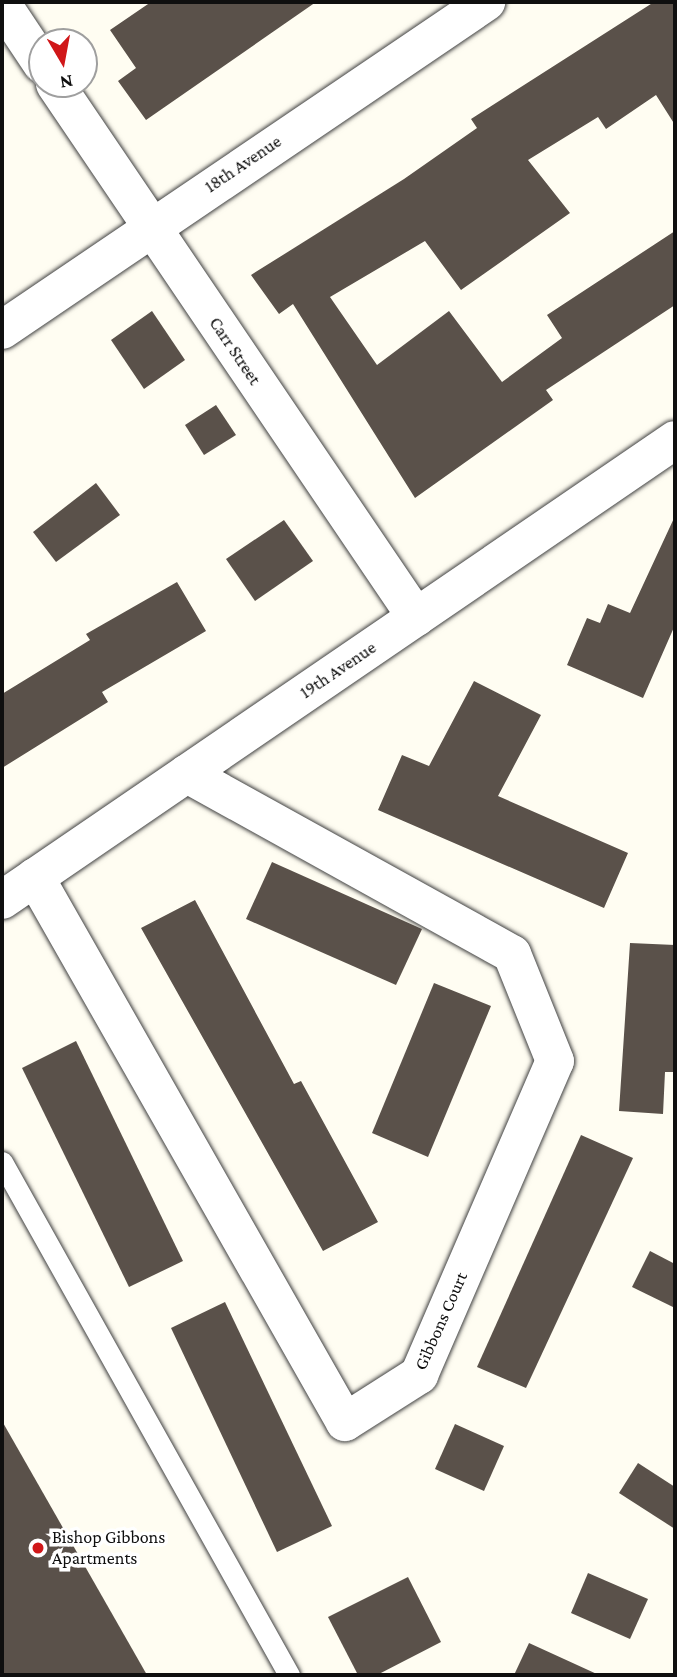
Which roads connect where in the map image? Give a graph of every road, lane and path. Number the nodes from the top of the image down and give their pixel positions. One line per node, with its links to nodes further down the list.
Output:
1 (486, 2): 5 (street, 18th Avenue)
2 (2, 4): 3 (street)
3 (28, 43)
4 (64, 98): 5 (street, Carr Street)
5 (151, 226): 6 (street, 18th Avenue); 8 (street, Carr Street)
6 (2, 330)
7 (675, 440): 8 (street, 19th Avenue)
8 (416, 617): 9 (street, 19th Avenue)
9 (187, 774): 10 (street, 19th Avenue); 10 (street, Gibbons Court)
10 (36, 877): 11 (street, 19th Avenue)
11 (2, 900)
12 (2, 1161): 13 (lane)
13 (289, 1675)

